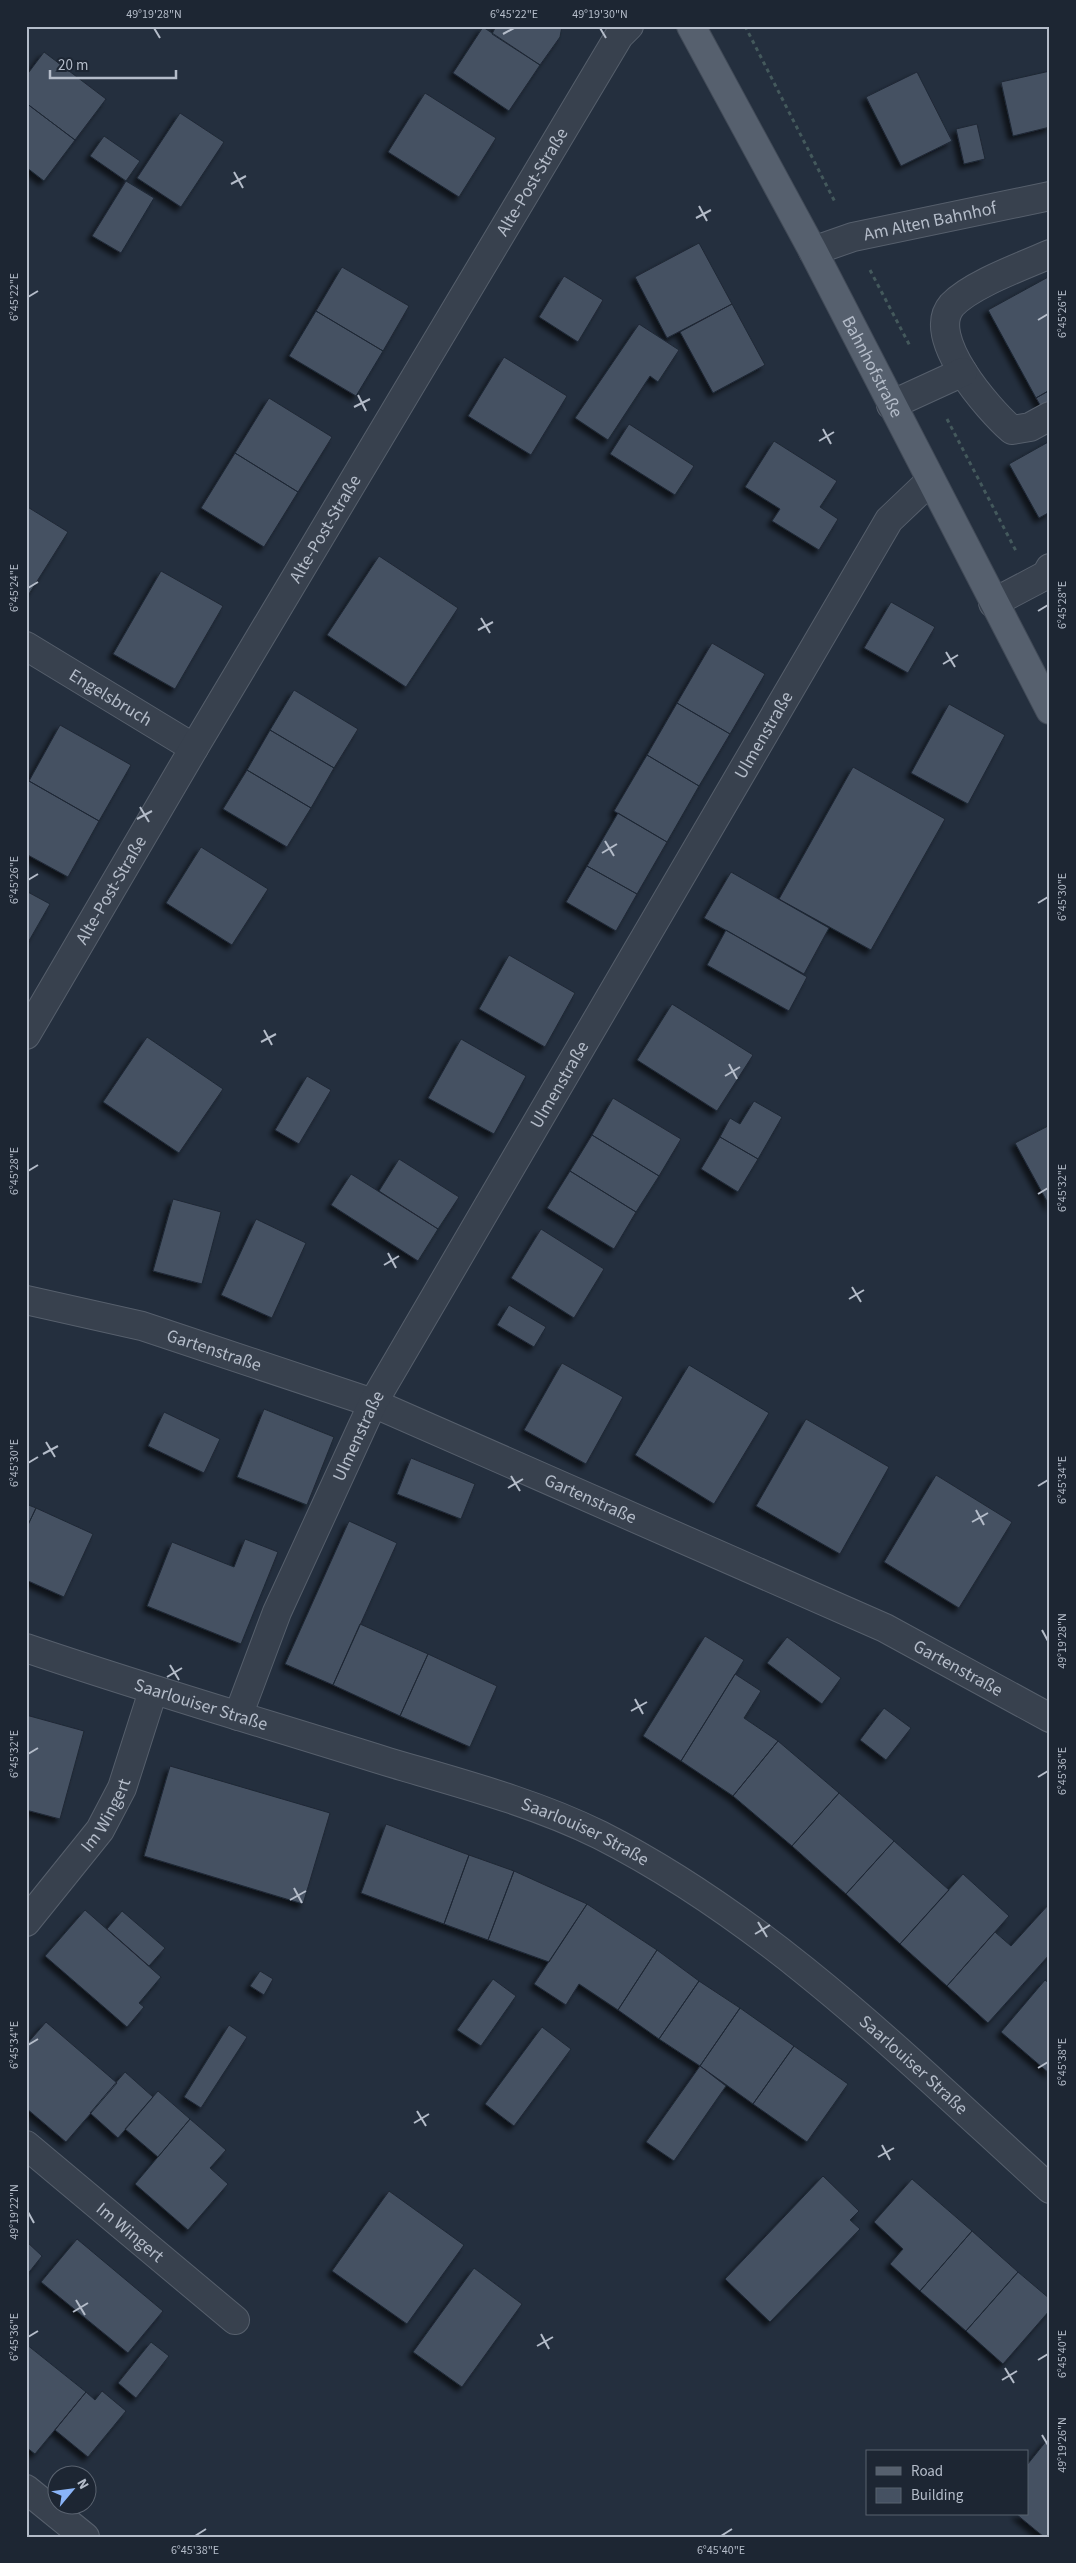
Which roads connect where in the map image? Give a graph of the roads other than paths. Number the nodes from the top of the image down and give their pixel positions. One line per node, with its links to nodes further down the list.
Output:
1 (629, 26): 14 (street, Alte-Post-Straße)
2 (691, 26): 4 (main road, Bahnhofstraße)
3 (1050, 196): 4 (street, Am Alten Bahnhof)
4 (813, 251): 7 (main road, Bahnhofstraße)
5 (1050, 254): 6 (street)
6 (962, 372): 7 (street); 8 (street)
7 (891, 405): 9 (main road, Bahnhofstraße)
8 (1050, 416)
9 (930, 481): 11 (main road, Bahnhofstraße); 17 (street, Ulmenstraße)
10 (1041, 575): 11 (street)
11 (994, 603): 13 (main road, Bahnhofstraße)
12 (26, 646): 14 (street, Engelsbruch)
13 (1050, 710)
14 (194, 748): 15 (street, Alte-Post-Straße)
15 (26, 1035)
16 (26, 1300): 17 (street, Gartenstraße)
17 (373, 1403): 20 (street, Ulmenstraße); 21 (street, Gartenstraße)
18 (26, 1648): 19 (street, Saarlouiser Straße)
19 (153, 1691): 20 (street, Saarlouiser Straße); 22 (street, Im Wingert)
20 (238, 1716): 24 (street, Saarlouiser Straße)
21 (1050, 1718)
22 (26, 1922)
23 (26, 2145): 25 (street, Im Wingert)
24 (1050, 2189)
25 (235, 2320)
26 (26, 2489): 27 (street)
27 (85, 2537)

